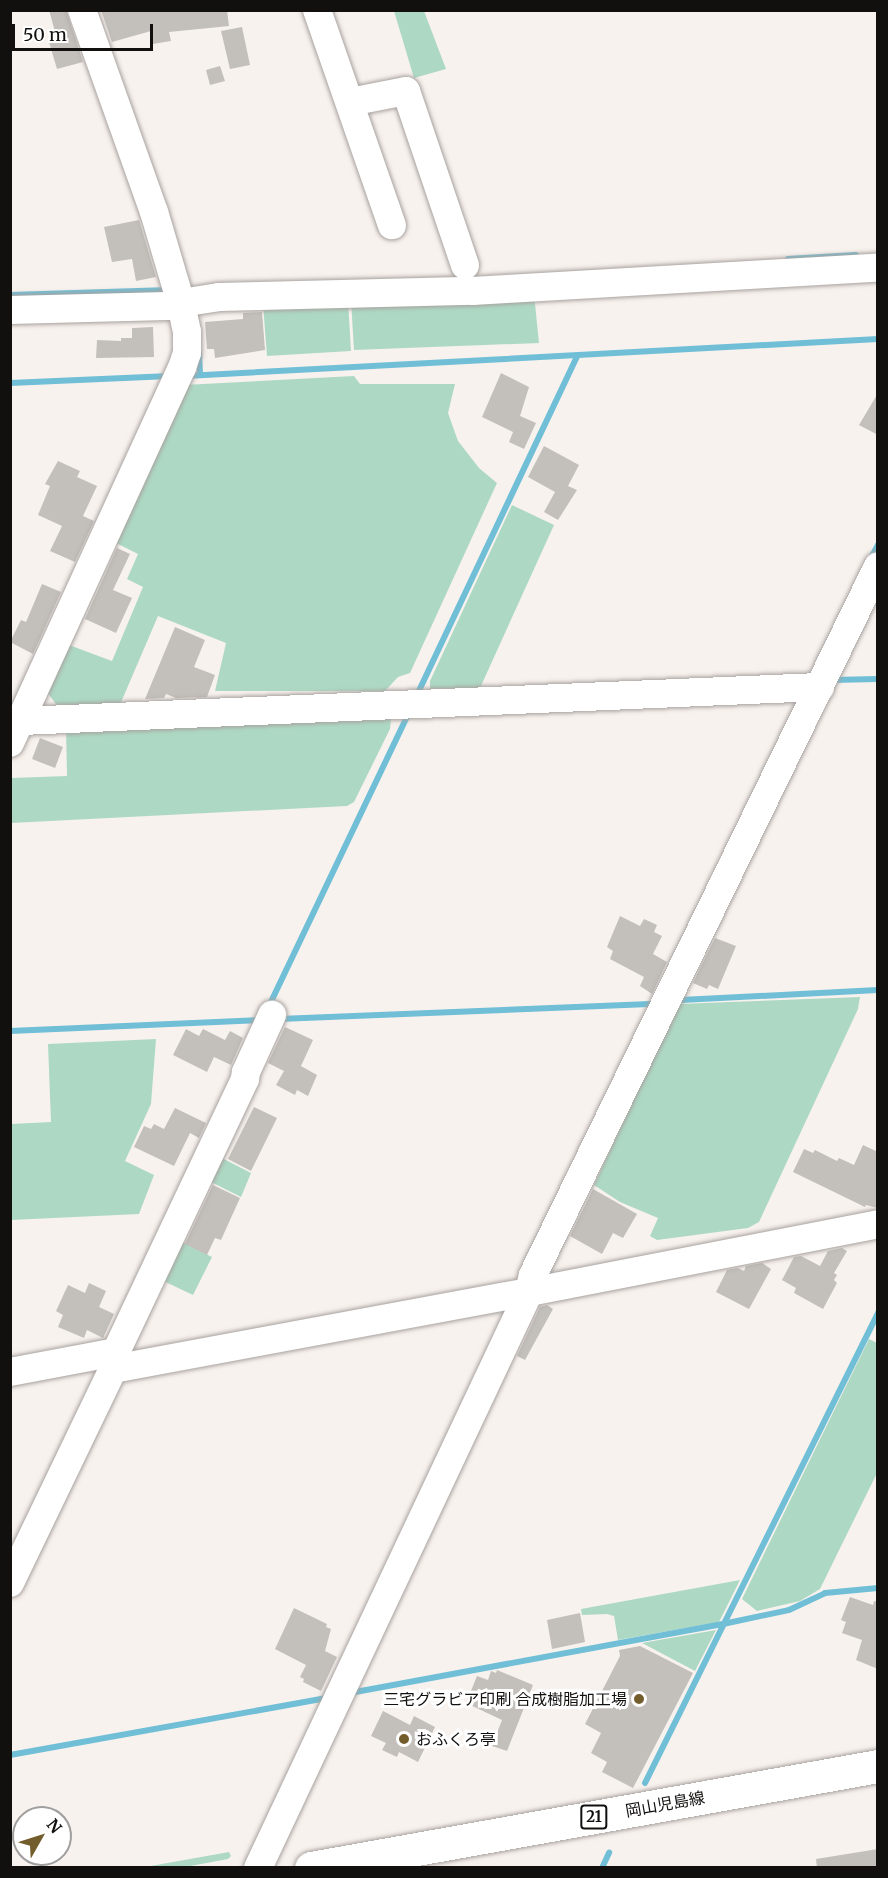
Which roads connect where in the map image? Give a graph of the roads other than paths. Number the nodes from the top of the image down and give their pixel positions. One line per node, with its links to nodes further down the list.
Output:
1 (82, 10): 7 (street)
2 (317, 10): 3 (street)
3 (350, 102): 4 (street); 5 (street)
4 (392, 225)
5 (465, 265)
6 (878, 268): 7 (street)
7 (183, 296): 8 (street); 11 (street)
8 (10, 310)
9 (878, 566): 10 (street)
10 (814, 687): 11 (street); 14 (street)
11 (16, 732)
12 (270, 1019): 15 (street)
13 (878, 1224): 14 (street)
14 (526, 1288): 15 (street); 20 (street)
15 (111, 1358): 16 (street); 17 (street)
16 (10, 1372)
17 (10, 1583)
18 (878, 1766): 21 (main road, 岡山児島線 / 21)
19 (878, 1788): 22 (main road, 岡山児島線 / 21)
20 (258, 1868)
21 (311, 1868)
22 (412, 1868)

